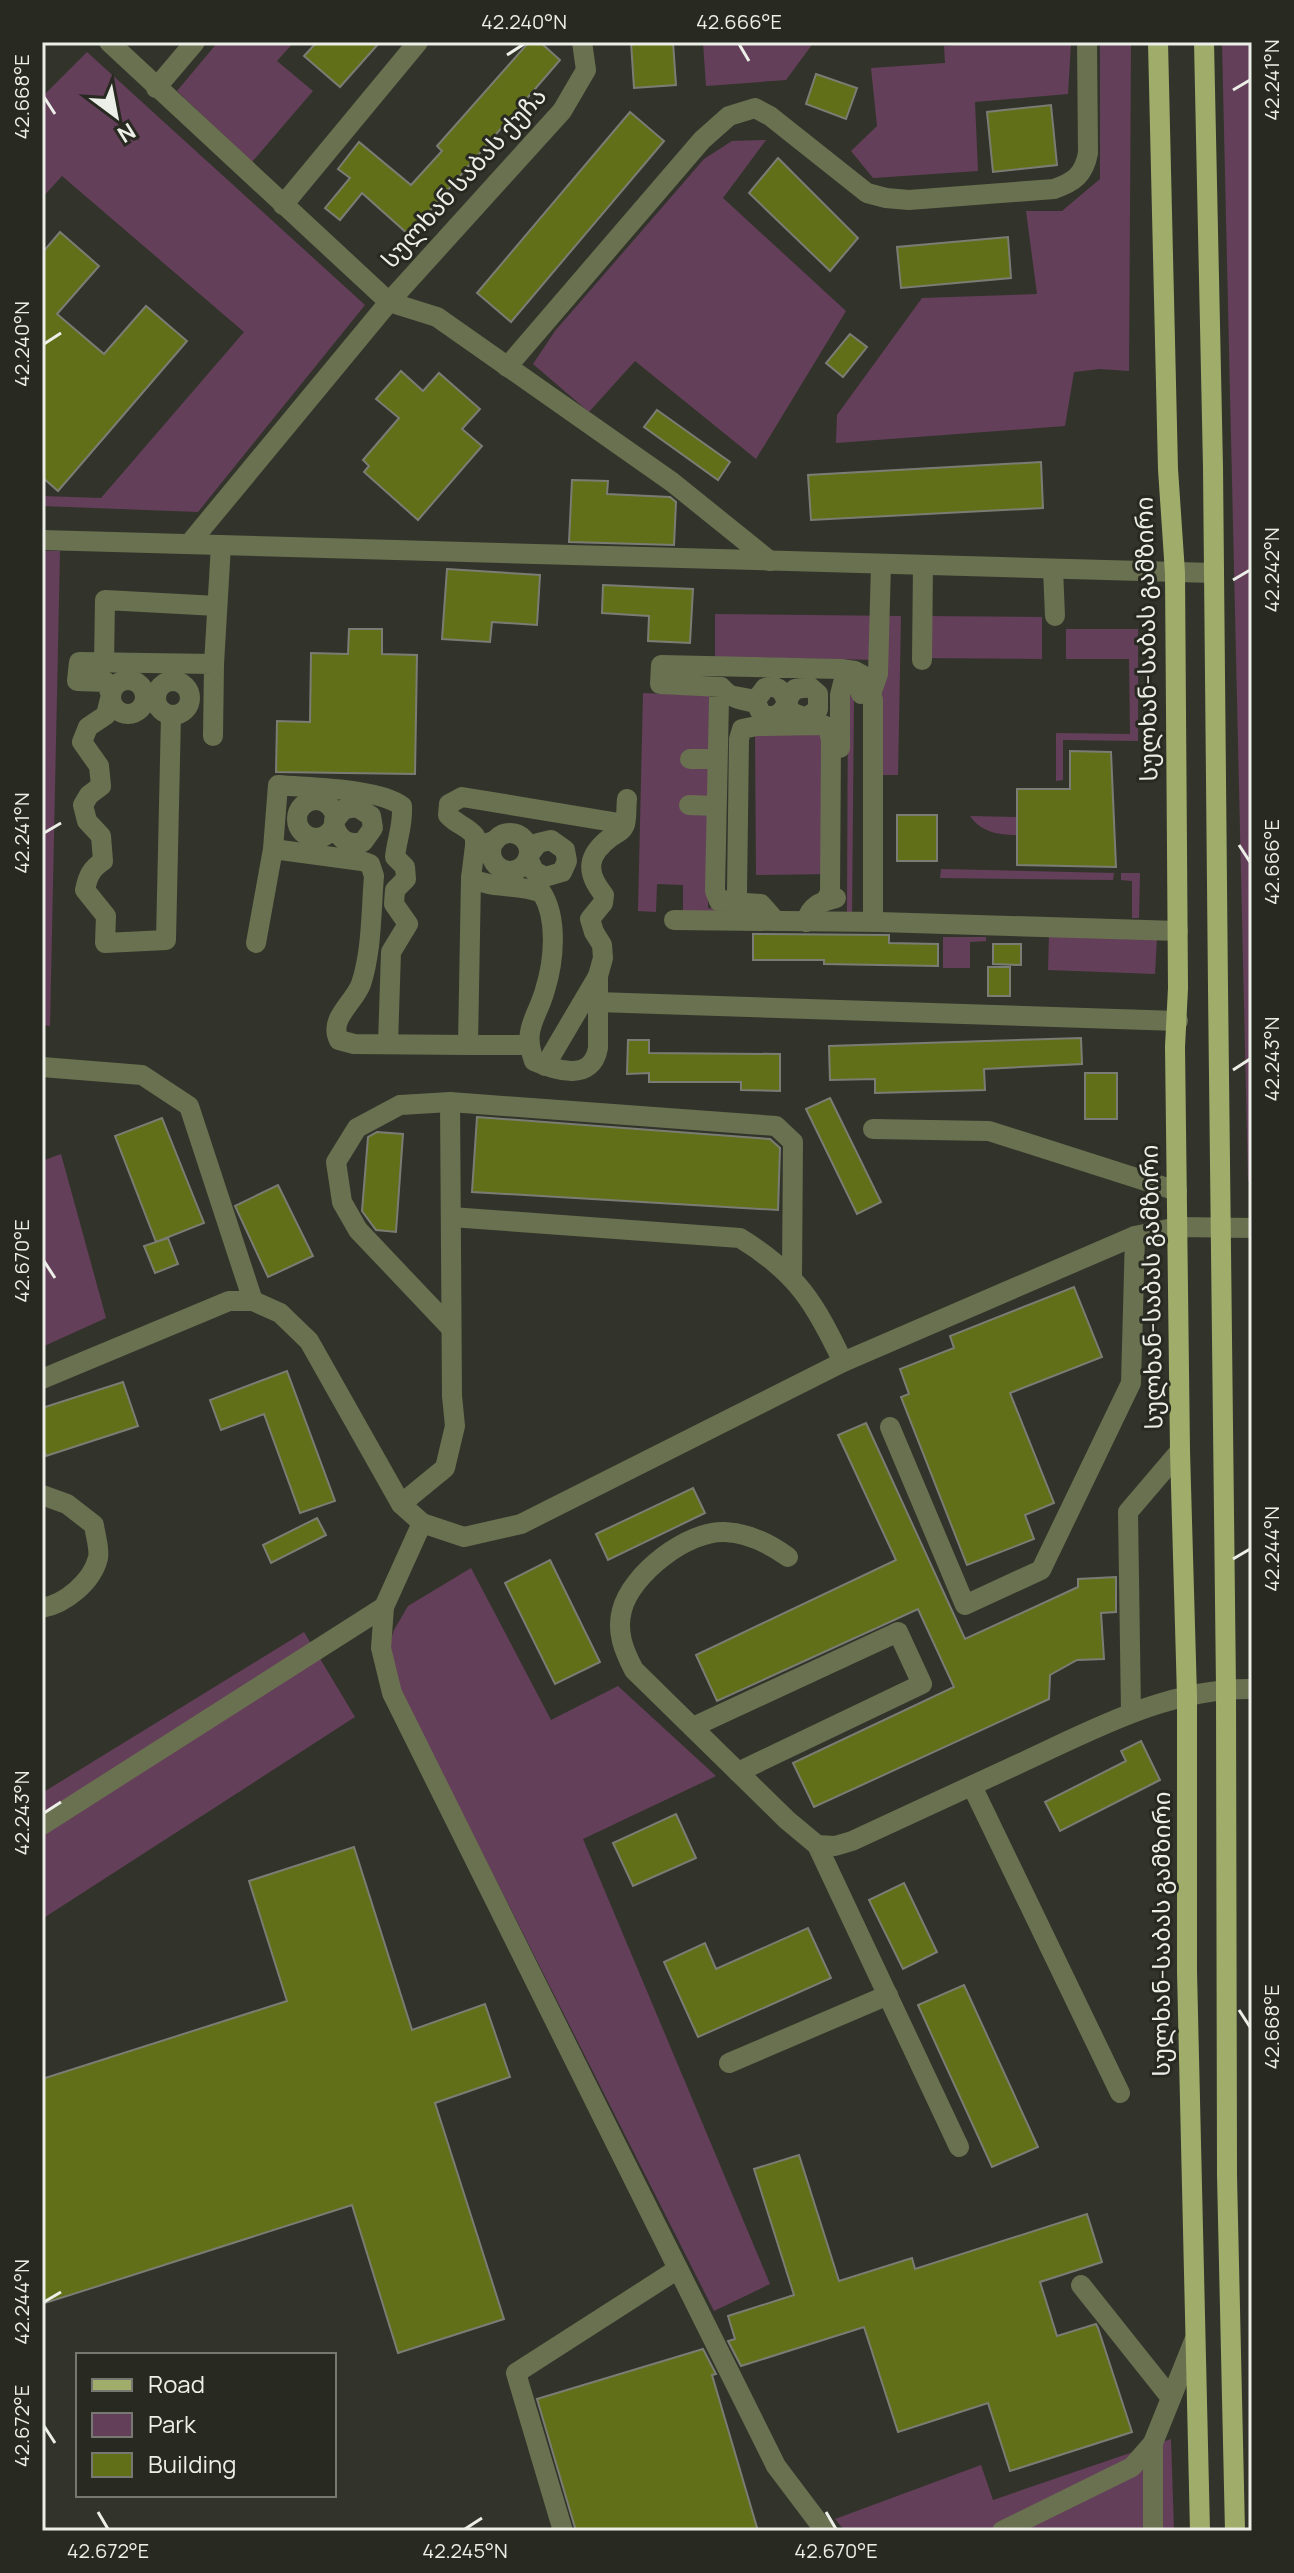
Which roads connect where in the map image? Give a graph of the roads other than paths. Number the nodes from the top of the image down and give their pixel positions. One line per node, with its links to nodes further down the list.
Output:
1 (109, 42): 8 (street, სულხან საბას ქუჩა)
2 (195, 42): 8 (street)
3 (418, 42): 9 (street)
4 (582, 42): 10 (street, სულხან საბას ქუჩა)
5 (1087, 42): 11 (street)
6 (1158, 42): 19 (main road, სულხან-საბას გამზირი)
7 (1204, 42): 20 (main road)
8 (156, 88): 9 (street, სულხან საბას ქუჩა)
9 (283, 205): 10 (street, სულხან საბას ქუჩა)
10 (389, 302): 11 (street); 13 (street, სულხან საბას ქუჩა)
11 (507, 367): 15 (street)
12 (42, 540): 13 (street)
13 (189, 544): 14 (street)
14 (221, 545): 15 (street); 21 (street)
15 (770, 561): 16 (street)
16 (881, 564): 17 (street); 26 (street)
17 (923, 565): 18 (street); 23 (street)
18 (1053, 569): 19 (street); 22 (street)
19 (1175, 573): 20 (street); 52 (main road, სულხან-საბას გამზირი)
20 (1213, 573): 67 (main road)
21 (217, 606): 24 (street); 25 (street)
22 (1055, 616)
23 (922, 660)
24 (104, 663): 25 (street); 29 (street)
25 (214, 664): 31 (street)
26 (872, 691): 27 (street); 39 (street)
27 (726, 695): 28 (street); 33 (street)
28 (787, 703)
29 (171, 715)
30 (831, 726): 39 (street); 47 (street); 50 (street)
31 (213, 736)
32 (690, 759): 33 (street)
33 (716, 759): 36 (street)
34 (627, 799): 40 (street)
35 (689, 805): 36 (street)
36 (716, 806): 47 (street)
37 (275, 817): 38 (street); 42 (street); 44 (street)
38 (297, 819): 38 (street)
39 (867, 819): 51 (street)
40 (625, 824): 43 (street); 54 (street)
41 (495, 841): 41 (street); 43 (street)
42 (396, 845): 45 (street); 57 (street)
43 (475, 846): 46 (street)
44 (273, 849): 45 (street); 53 (street)
45 (370, 864): 57 (street)
46 (471, 878): 58 (street); 59 (street)
47 (729, 902): 49 (street)
48 (674, 920): 49 (street)
49 (776, 921): 50 (street)
50 (806, 922): 51 (street)
51 (867, 922): 52 (street)
52 (1178, 931): 56 (main road, სულხან-საბას გამზირი)
53 (256, 943)
54 (598, 976): 55 (street); 60 (street)
55 (597, 1002): 56 (street); 60 (street)
56 (1178, 1021): 64 (main road, სულხან-საბას გამზირი)
57 (388, 1044): 58 (street)
58 (468, 1045): 59 (street)
59 (528, 1045): 60 (street)
60 (545, 1066)
61 (42, 1067): 71 (street)
62 (450, 1102): 65 (street); 70 (street); 72 (street)
63 (873, 1129): 64 (street)
64 (1177, 1191): 66 (main road, სულხან-საბას გამზირი)
65 (451, 1217): 70 (street); 72 (street)
66 (1178, 1227): 67 (street); 69 (street); 76 (main road, სულხან-საბას გამზირი)
67 (1220, 1228): 68 (street); 83 (main road)
68 (1252, 1228)
69 (1135, 1236): 73 (street); 75 (street)
70 (792, 1276): 73 (street)
71 (253, 1301): 74 (street); 78 (street)
72 (451, 1328): 78 (street)
73 (843, 1362): 79 (street)
74 (42, 1379)
75 (890, 1427)
76 (1180, 1451): 85 (main road, სულხან-საბას გამზირი); 86 (street)
77 (42, 1495): 82 (street)
78 (401, 1504): 79 (street)
79 (422, 1523): 81 (street)
80 (788, 1557): 87 (street)
81 (384, 1607): 90 (street); 96 (street)
82 (42, 1608)
83 (1226, 1688): 84 (street); 85 (street); 106 (main road)
84 (1252, 1689)
85 (1187, 1696): 86 (street); 98 (main road, სულხან-საბას გამზირი)
86 (1131, 1712): 89 (street)
87 (693, 1727): 88 (street); 88 (street)
88 (738, 1772): 91 (street)
89 (972, 1786): 91 (street); 94 (street)
90 (42, 1825)
91 (817, 1845): 92 (street)
92 (888, 1995): 93 (street); 95 (street)
93 (729, 2063)
94 (1120, 2093)
95 (959, 2147)
96 (678, 2269): 101 (street); 102 (street)
97 (1081, 2285): 99 (street)
98 (1194, 2341): 99 (street); 105 (main road, სულხან-საბას გამზირი)
99 (1171, 2398): 100 (street)
100 (1153, 2443): 103 (street); 104 (street)
101 (563, 2531)
102 (825, 2531)
103 (1002, 2531)
104 (1153, 2531)
105 (1200, 2531)
106 (1235, 2531)

